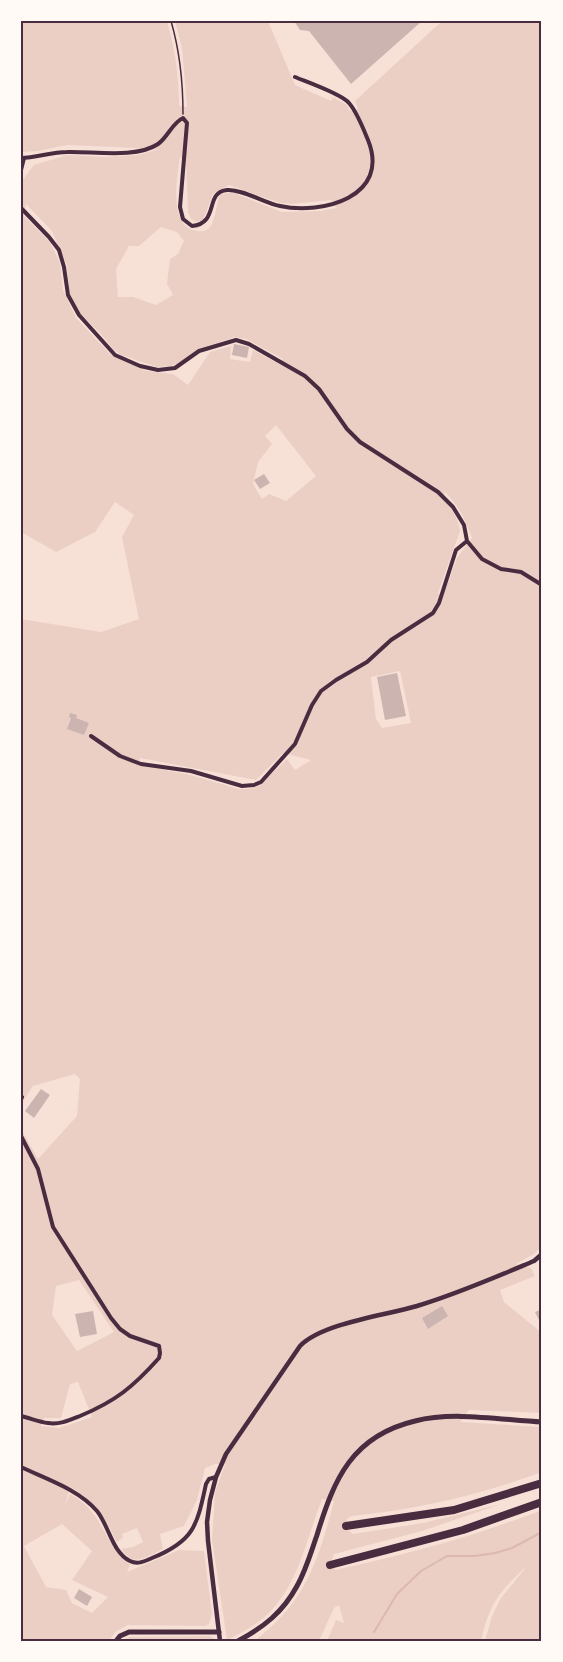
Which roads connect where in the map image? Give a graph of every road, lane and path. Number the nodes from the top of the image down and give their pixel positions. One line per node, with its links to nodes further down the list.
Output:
1 (171, 21): 3 (path)
2 (295, 77): 3 (street)
3 (183, 118): 4 (street)
4 (22, 158): 5 (street)
5 (21, 170)
6 (21, 208): 7 (street)
7 (467, 541): 8 (street); 9 (street)
8 (542, 585)
9 (91, 736)
10 (21, 1136): 12 (street)
11 (542, 1254): 15 (street)
12 (21, 1416)
13 (542, 1422): 23 (main road)
14 (21, 1467): 15 (street)
15 (216, 1477): 20 (street)
16 (542, 1483): 18 (highway)
17 (542, 1502): 19 (highway)
18 (346, 1526)
19 (330, 1565)
20 (219, 1632): 21 (main road); 22 (street)
21 (116, 1641)
22 (220, 1641)
23 (238, 1641)

